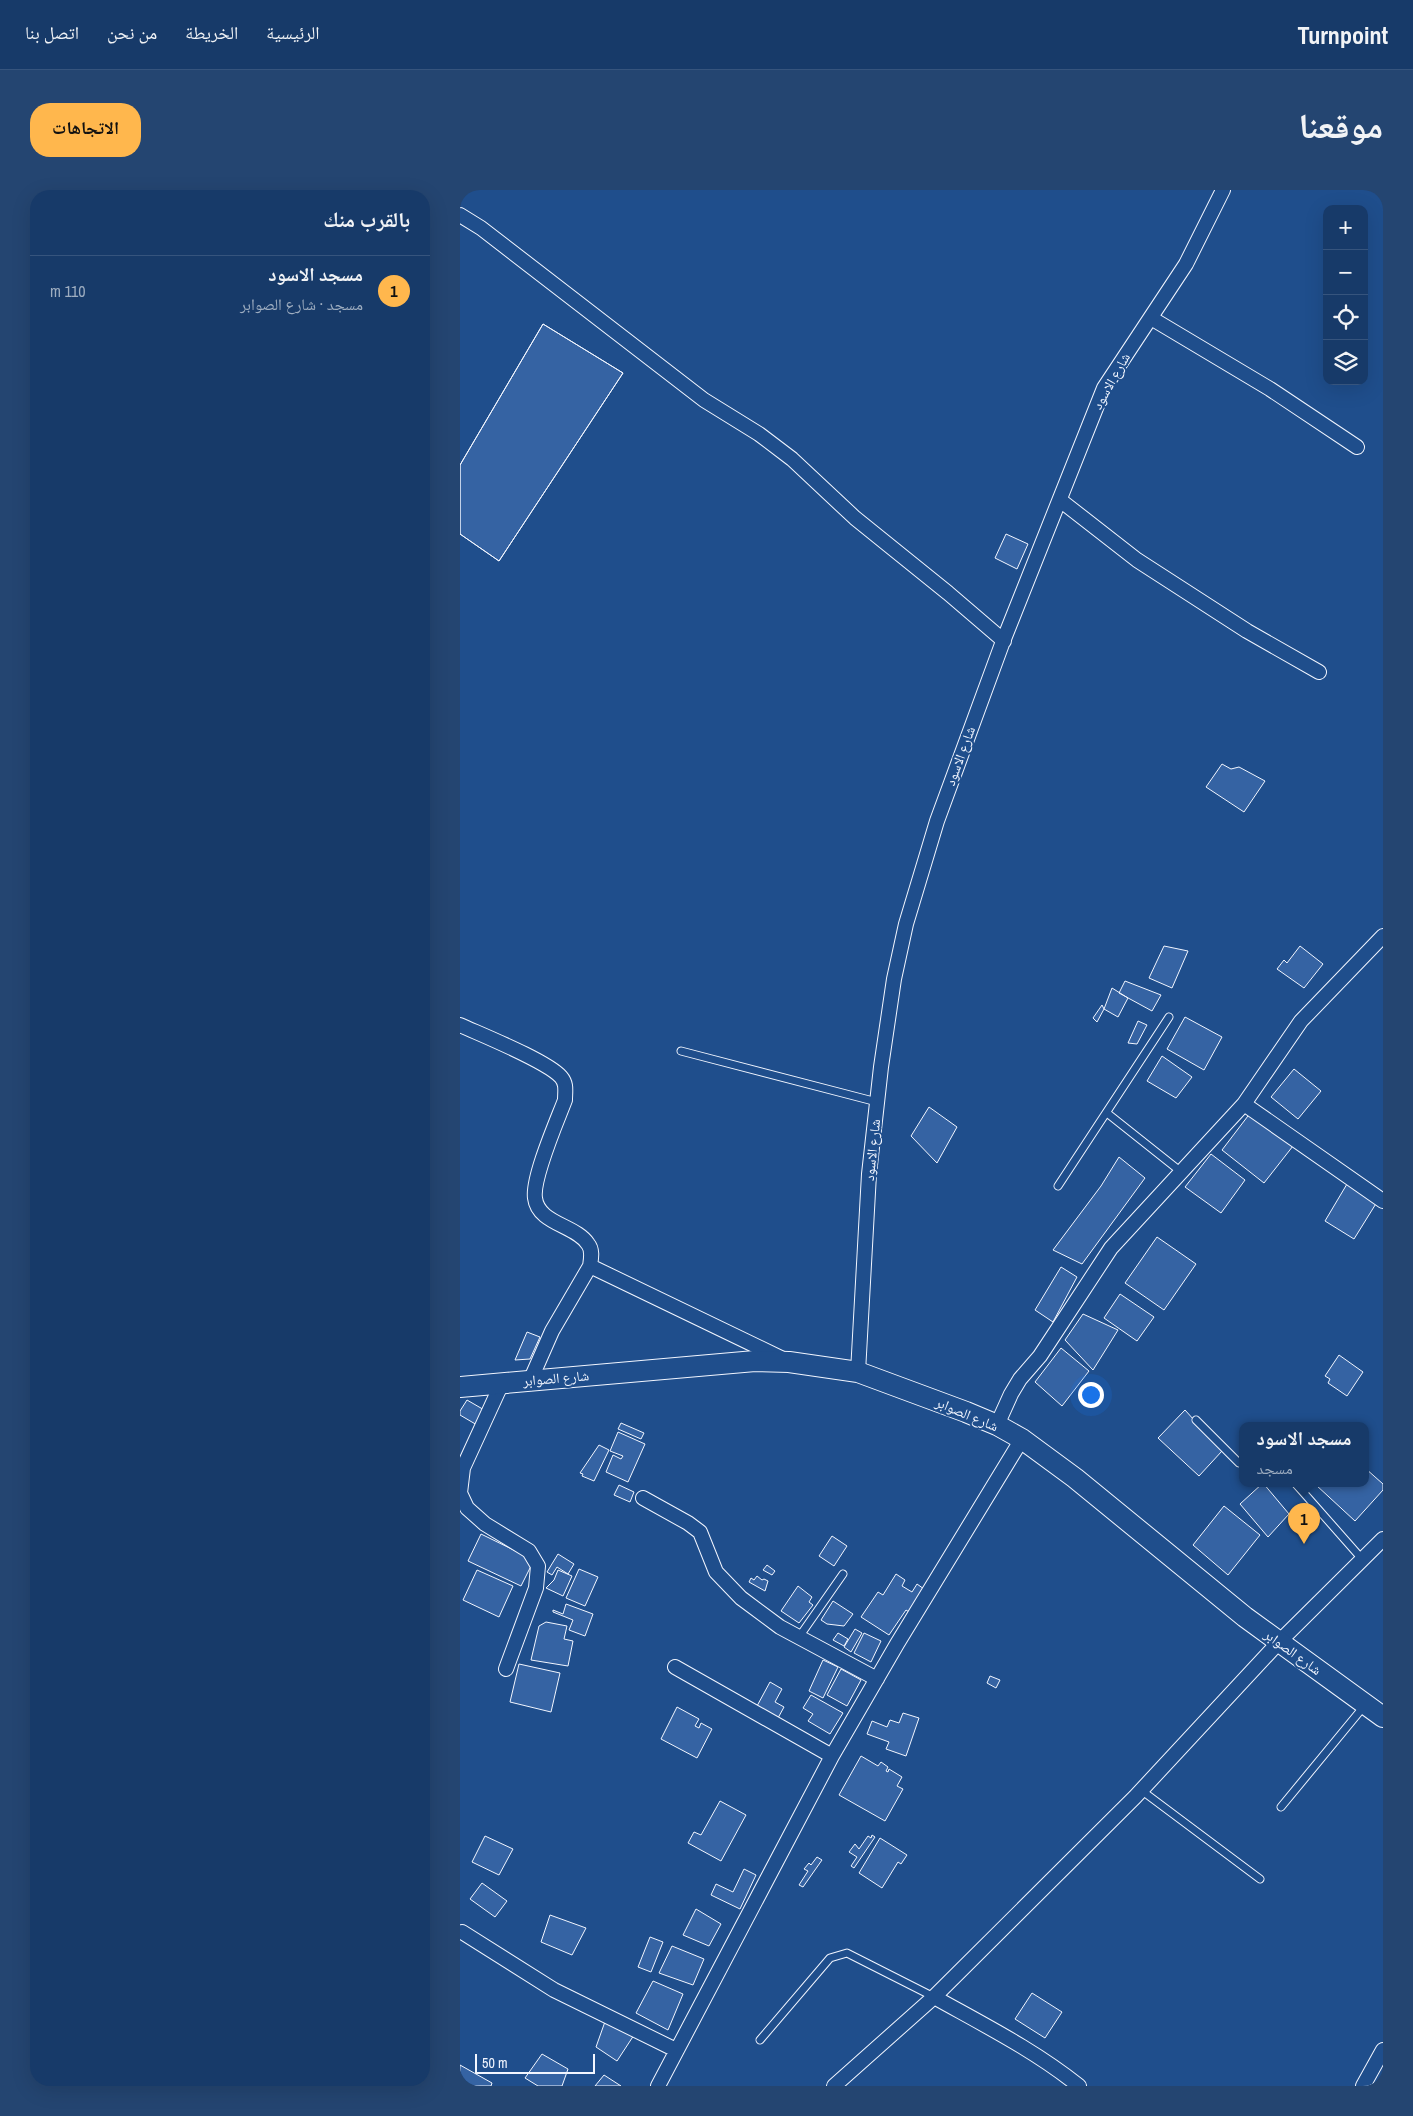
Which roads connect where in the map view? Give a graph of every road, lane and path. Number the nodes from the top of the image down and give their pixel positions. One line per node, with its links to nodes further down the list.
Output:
1 (1223, 190): 3 (street, شارع الاسود)
2 (460, 215): 6 (street)
3 (1150, 318): 4 (street); 5 (street, شارع الاسود)
4 (1356, 447)
5 (1060, 500): 6 (street, شارع الاسود); 7 (street)
6 (1004, 641): 12 (street, شارع الاسود)
7 (1319, 672)
8 (1383, 936): 13 (street)
9 (1169, 1017): 14 (lane)
10 (460, 1025): 18 (street)
11 (681, 1051): 12 (lane)
12 (877, 1102): 20 (street, شارع الاسود)
13 (1244, 1104): 15 (street); 17 (street)
14 (1107, 1113): 15 (lane); 16 (lane)
15 (1180, 1171): 25 (street)
16 (1058, 1186)
17 (1383, 1201)
18 (590, 1266): 19 (street); 21 (street)
19 (790, 1362): 20 (street, شارع الصوابر); 21 (street, شارع الصوابر)
20 (858, 1372): 25 (street, شارع الصوابر)
21 (530, 1381): 22 (street, شارع الصوابر)
22 (502, 1383): 23 (street, شارع الصوابر); 36 (street)
23 (460, 1387)
24 (1196, 1420): 27 (lane)
25 (997, 1426): 26 (street, شارع الصوابر)
26 (1022, 1439): 34 (street, شارع الصوابر); 37 (street)
27 (1239, 1463)
28 (1299, 1487): 31 (lane)
29 (643, 1498): 33 (street)
30 (1383, 1538): 31 (street)
31 (1362, 1559): 34 (street)
32 (843, 1574): 33 (lane)
33 (799, 1638): 37 (street)
34 (1279, 1642): 38 (street, شارع الصوابر); 41 (street)
35 (675, 1667): 40 (street)
36 (506, 1669)
37 (877, 1679): 40 (street)
38 (1366, 1704): 39 (street, شارع الصوابر); 42 (lane)
39 (1383, 1717)
40 (832, 1756): 47 (street)
41 (1141, 1790): 43 (lane); 45 (street)
42 (1281, 1807)
43 (1260, 1880)
44 (462, 1932): 47 (street)
45 (934, 1997): 46 (lane); 50 (street); 51 (street)
46 (760, 2040)
47 (676, 2050): 49 (street)
48 (1383, 2050): 52 (street)
49 (658, 2086)
50 (834, 2086)
51 (1079, 2086)
52 (1363, 2086)

